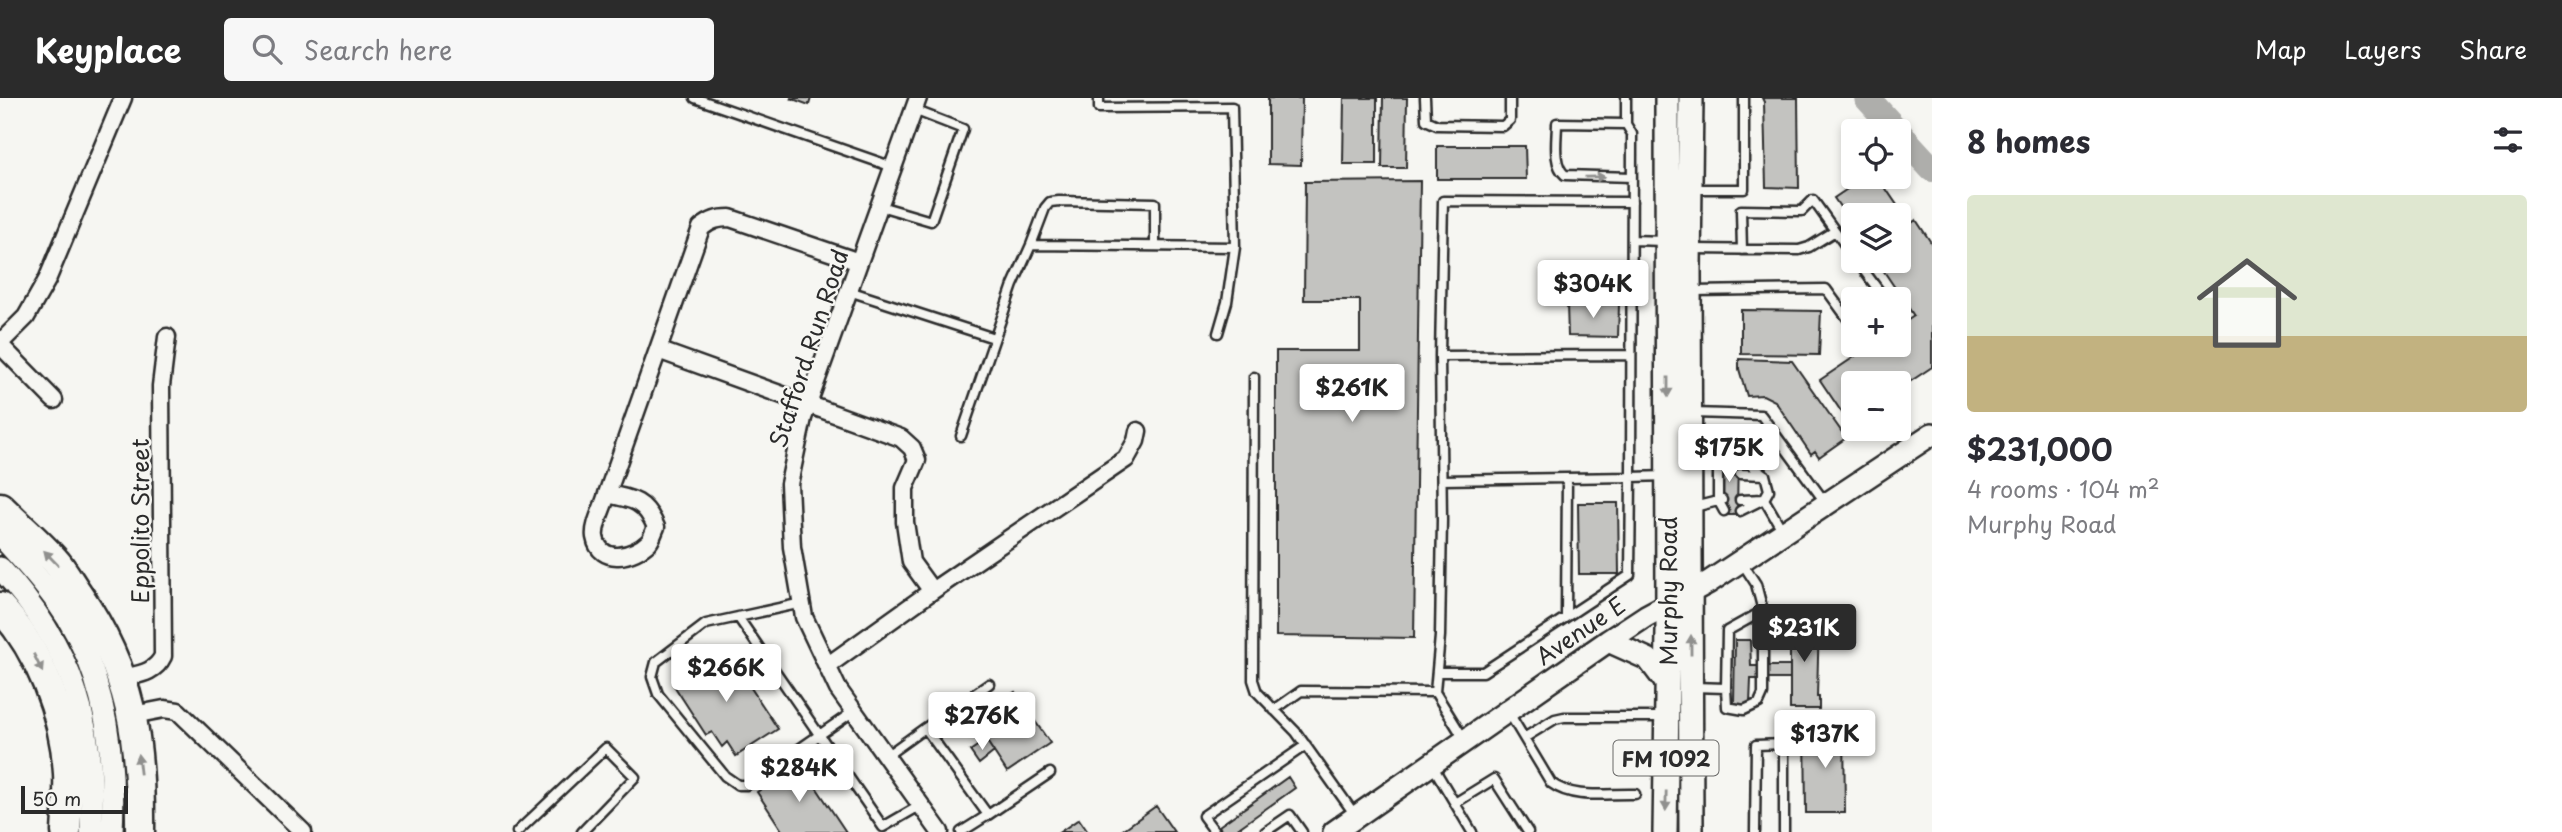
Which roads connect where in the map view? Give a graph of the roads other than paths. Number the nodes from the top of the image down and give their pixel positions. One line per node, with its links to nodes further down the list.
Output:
1 (123, 98): 33 (street)
2 (695, 98): 12 (lane)
3 (1099, 98): 23 (lane)
4 (1425, 98): 5 (lane)
5 (1510, 98)
6 (1626, 98): 11 (lane)
7 (1668, 98): 14 (main road); 20 (main road, Murphy Road / FM 1092)
8 (1691, 98): 14 (main road, Murphy Road / FM 1092)
9 (1744, 98): 14 (lane)
10 (916, 104): 12 (street, Stafford Run Road); 16 (lane)
11 (1626, 124): 13 (lane); 13 (lane, one-way to 13)
12 (894, 167): 16 (street, Stafford Run Road)
13 (1632, 177): 15 (lane)
14 (1690, 189): 24 (main road, Murphy Road / FM 1092)
15 (1632, 202): 18 (lane); 36 (lane)
16 (880, 206): 26 (street, Stafford Run Road)
17 (1835, 232): 19 (lane); 25 (lane); 25 (lane)
18 (1632, 240): 20 (lane); 35 (lane)
19 (1841, 240)
20 (1667, 241): 38 (main road); 49 (main road, Murphy Road / FM 1092, one-way to 49)
21 (1031, 245): 22 (lane); 22 (lane); 32 (lane)
22 (1154, 246): 23 (lane)
23 (1235, 247): 30 (lane)
24 (1689, 249): 25 (lane); 28 (main road, Murphy Road / FM 1092)
25 (1742, 250)
26 (859, 262): 27 (street, Stafford Run Road); 34 (street)
27 (849, 291): 32 (lane); 40 (street, Stafford Run Road)
28 (1689, 291): 29 (lane); 38 (main road, Murphy Road / FM 1092)
29 (1841, 310)
30 (1218, 333)
31 (167, 337): 77 (street, Eppolito Street)
32 (994, 338): 44 (lane)
33 (0, 344): 39 (street)
34 (658, 351): 40 (street); 53 (street)
35 (1631, 355): 36 (lane); 50 (lane)
36 (1440, 356): 52 (lane)
37 (1254, 377): 83 (lane)
38 (1690, 377): 41 (main road, Murphy Road / FM 1092)
39 (54, 400)
40 (808, 406): 66 (street); 68 (street, Stafford Run Road)
41 (1690, 413): 46 (main road, Murphy Road / FM 1092); 57 (lane)
42 (1138, 431): 66 (street)
43 (1932, 434): 57 (street, Avenue E)
44 (961, 436)
45 (1740, 457): 48 (lane)
46 (1690, 459): 55 (lane); 59 (main road, Murphy Road / FM 1092)
47 (1740, 474): 48 (lane)
48 (1765, 475): 54 (lane)
49 (1668, 476): 50 (lane); 69 (main road, Murphy Road / FM 1092)
50 (1631, 477): 51 (lane); 72 (lane)
51 (1567, 478): 52 (lane); 72 (lane)
52 (1442, 480): 76 (lane)
53 (607, 494)
54 (1764, 499): 56 (lane); 61 (lane); 62 (lane)
55 (1721, 500): 59 (lane); 60 (lane)
56 (1740, 500)
57 (1826, 505): 62 (street, Avenue E)
58 (0, 507): 77 (highway, one-way to 58)
59 (1691, 508): 67 (main road, Murphy Road / FM 1092)
60 (1724, 510)
61 (1740, 511)
62 (1784, 533): 64 (street, Avenue E)
63 (0, 535): 104 (street)
64 (1741, 561): 67 (street, Avenue E); 71 (lane)
65 (0, 568): 103 (street)
66 (932, 591): 75 (street)
67 (1691, 592): 69 (street, Avenue E); 80 (main road, Murphy Road / FM 1092, one-way to 67)
68 (802, 603): 73 (lane); 75 (street, Stafford Run Road)
69 (1667, 605): 74 (street, Avenue E); 79 (main road, Murphy Road / FM 1092)
70 (0, 607): 102 (highway, one-way to 102)
71 (1763, 611): 81 (lane); 81 (lane)
72 (1566, 616): 76 (lane)
73 (738, 617): 89 (lane); 89 (lane)
74 (1608, 641): 79 (street); 85 (street, Avenue E)
75 (827, 666): 84 (street, Stafford Run Road)
76 (1438, 672): 82 (lane)
77 (123, 678): 86 (highway)
78 (989, 684): 88 (lane)
79 (1667, 684): 87 (main road, Murphy Road / FM 1092)
80 (1691, 687): 81 (lane); 119 (main road, Murphy Road / FM 1092)
81 (1726, 688)
82 (1435, 692): 83 (lane); 91 (lane)
83 (1274, 710): 92 (lane)
84 (854, 712): 89 (lane); 93 (street, Stafford Run Road)
85 (1509, 712): 90 (lane); 91 (street, Avenue E)
86 (133, 715): 105 (highway, one-way to 86); 106 (street)
87 (1667, 717): 90 (lane); 118 (main road, Murphy Road / FM 1092, one-way to 118)
88 (925, 728): 93 (lane); 99 (lane)
89 (819, 736): 101 (lane)
90 (1524, 738): 96 (lane)
91 (1465, 741): 94 (street, Avenue E)
92 (1306, 745): 100 (lane); 112 (lane)
93 (886, 756): 98 (street, Stafford Run Road)
94 (1432, 765): 97 (lane); 100 (street, Avenue E)
95 (1050, 774): 99 (lane)
96 (1635, 794)
97 (1455, 803): 116 (lane); 117 (lane)
98 (921, 805): 101 (lane); 110 (street, Stafford Run Road)
99 (988, 815): 111 (lane)
100 (1356, 817): 115 (street, Avenue E)
101 (883, 827): 109 (lane)
102 (66, 832)
103 (91, 832)
104 (113, 832)
105 (140, 832)
106 (303, 832)
107 (517, 832): 108 (lane)
108 (582, 832)
109 (874, 832)
110 (940, 832)
111 (961, 832)
112 (1215, 832)
113 (1265, 832): 114 (lane)
114 (1302, 832)
115 (1335, 832)
116 (1472, 832)
117 (1528, 832)
118 (1665, 832)
119 (1691, 832)
120 (1755, 832): 121 (lane)
121 (1784, 832)

